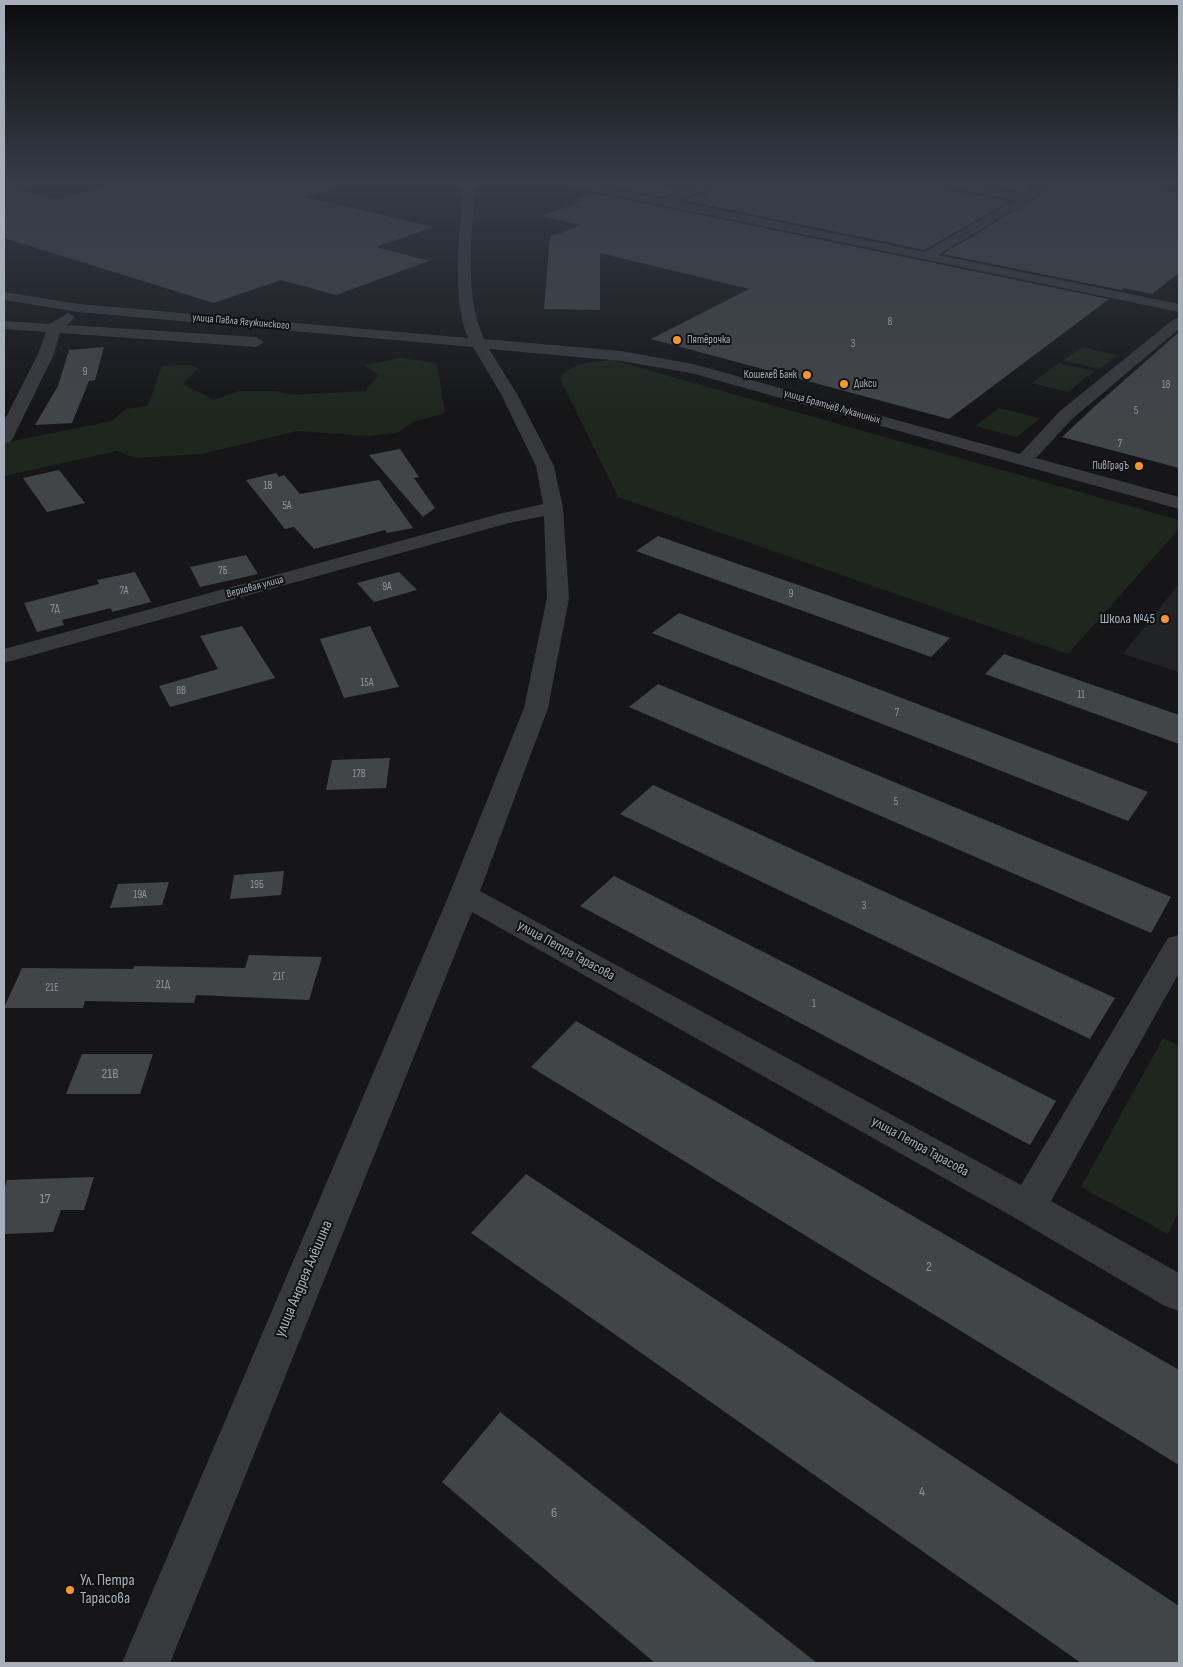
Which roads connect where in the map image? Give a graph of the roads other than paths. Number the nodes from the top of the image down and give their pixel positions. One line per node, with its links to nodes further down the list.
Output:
1 (466, 260): 10 (street)
2 (951, 260): 5 (street)
3 (4, 296): 4 (street, улица Павла Ягужинского)
4 (78, 308): 8 (street); 10 (street, улица Павла Ягужинского)
5 (1179, 308)
6 (1179, 322): 12 (street)
7 (4, 325): 8 (street)
8 (55, 327): 9 (street); 11 (street)
9 (271, 343)
10 (478, 343): 12 (street, улица Братьев Луканиных); 14 (street)
11 (4, 438)
12 (1023, 460): 13 (street, улица Братьев Луканиных)
13 (1179, 503)
14 (553, 508): 15 (street, Верховая улица); 16 (street)
15 (4, 656)
16 (464, 895): 18 (street, улица Петра Тарасова); 20 (street, улица Андрея Алёшина)
17 (1179, 946): 18 (street)
18 (1028, 1207): 19 (street, улица Петра Тарасова)
19 (1179, 1293)
20 (146, 1663)

